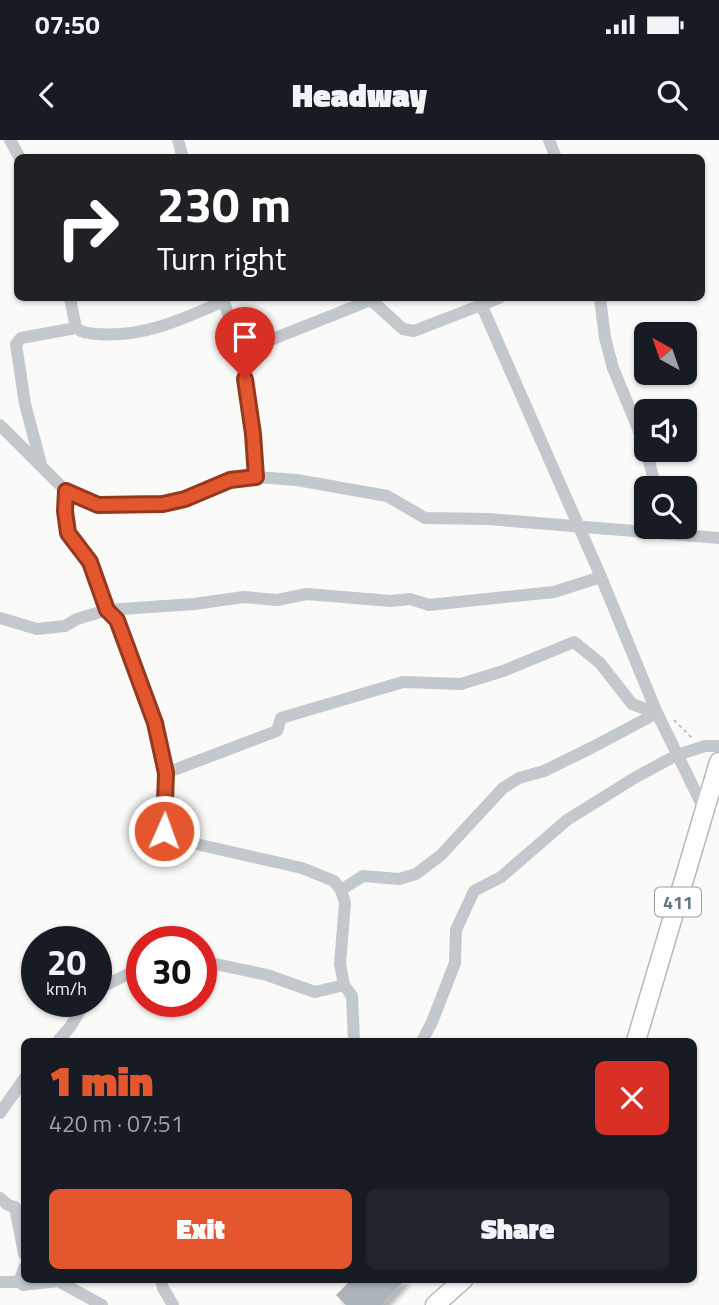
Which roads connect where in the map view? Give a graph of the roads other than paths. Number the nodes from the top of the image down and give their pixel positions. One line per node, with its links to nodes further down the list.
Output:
1 (71, 301): 9 (street)
2 (220, 301): 9 (street)
3 (225, 301): 10 (street)
4 (368, 301): 10 (street)
5 (372, 301): 8 (street)
6 (490, 301): 8 (street)
7 (600, 301): 11 (street)
8 (481, 304): 16 (street)
9 (76, 328): 13 (street)
10 (240, 352): 14 (street)
11 (634, 420)
12 (0, 425): 13 (street)
13 (41, 467): 15 (street)
14 (256, 477): 15 (street); 16 (street)
15 (66, 491): 21 (street)
16 (577, 525): 17 (street); 20 (street)
17 (634, 528)
18 (697, 535): 19 (street)
19 (719, 538)
20 (601, 577): 21 (street); 23 (street)
21 (107, 610): 22 (street); 27 (street)
22 (0, 618)
23 (657, 713): 25 (street); 27 (street); 29 (street)
24 (719, 746): 25 (street)
25 (677, 755): 28 (street); 35 (street)
26 (719, 762): 28 (highway, 411)
27 (166, 773): 29 (street)
28 (705, 811): 36 (highway, 411)
29 (341, 890): 31 (street)
30 (217, 964): 31 (street)
31 (344, 985): 34 (street)
32 (76, 1017): 33 (street)
33 (61, 1038)
34 (354, 1038)
35 (424, 1038)
36 (637, 1038)
37 (21, 1083): 38 (street)
38 (0, 1112)
39 (0, 1198): 40 (street)
40 (20, 1205)
41 (21, 1277): 43 (street)
42 (0, 1282): 43 (street)
43 (19, 1282): 44 (street)
44 (37, 1283)
45 (62, 1283): 48 (street)
46 (162, 1283): 49 (street)
47 (460, 1283): 50 (highway)
48 (102, 1305)
49 (173, 1305)
50 (435, 1305)

